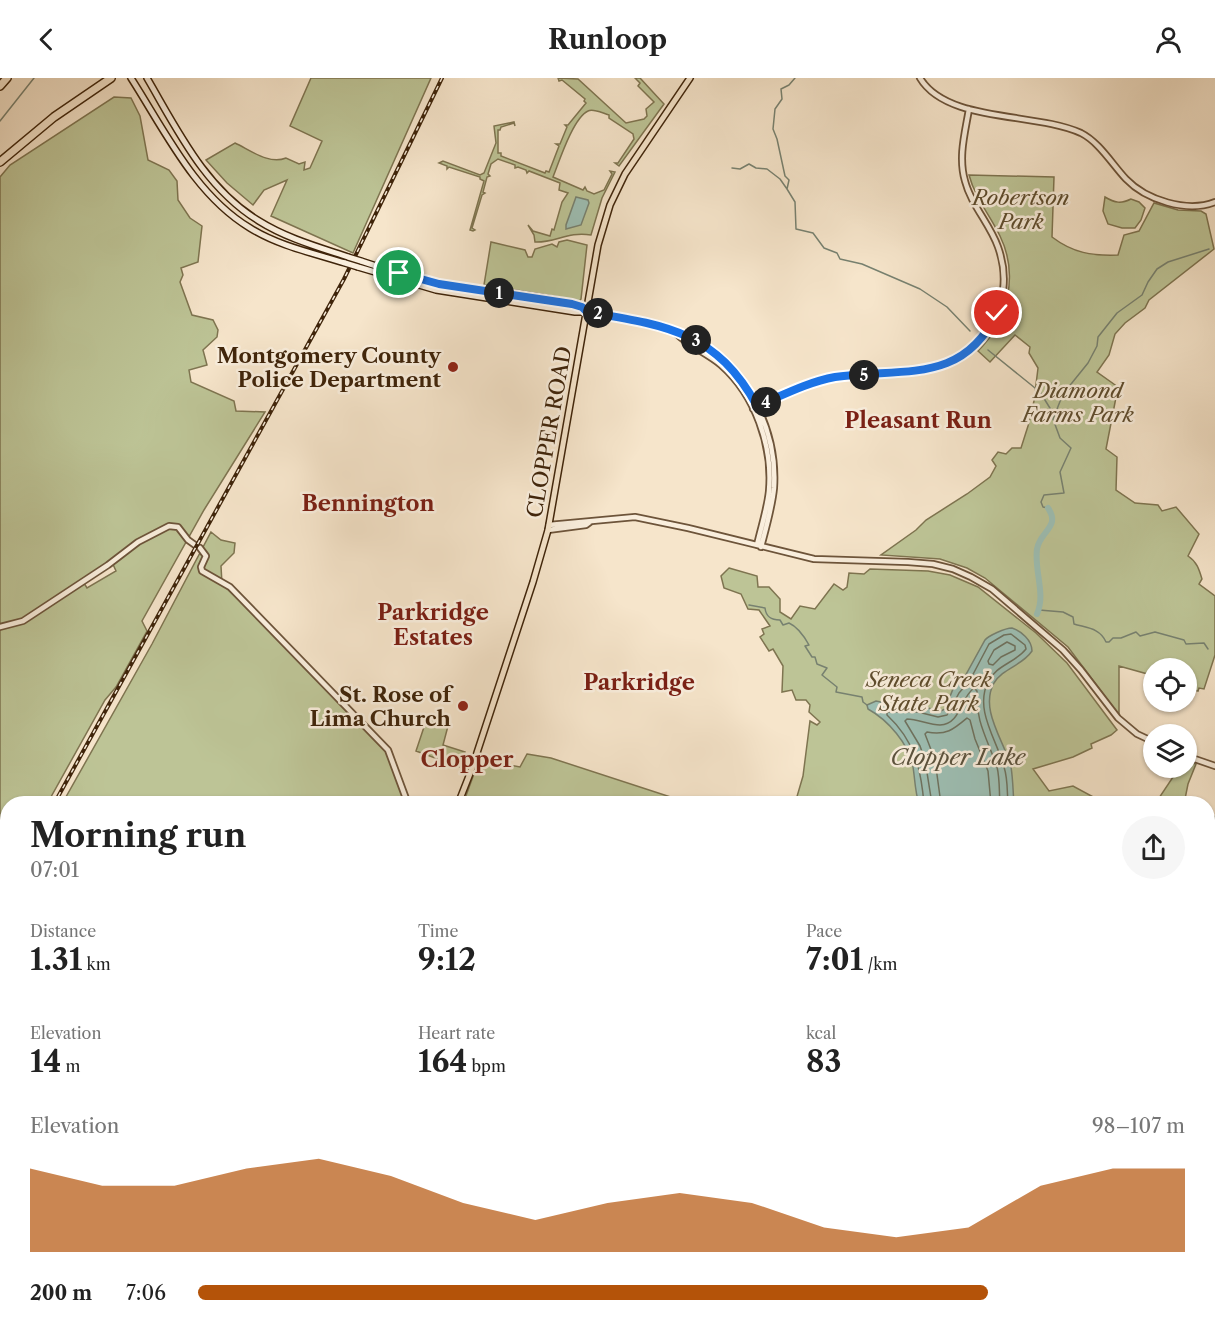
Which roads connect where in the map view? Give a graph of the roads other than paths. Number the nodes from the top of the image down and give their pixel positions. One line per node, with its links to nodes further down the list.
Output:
1 (6, 78): 7 (highway)
2 (111, 78): 9 (highway)
3 (131, 78): 11 (main road)
4 (147, 78): 11 (main road)
5 (690, 78): 12 (main road, CLOPPER ROAD)
6 (920, 78): 8 (street)
7 (0, 86)
8 (969, 109): 10 (street); 13 (street)
9 (0, 162)
10 (1215, 202)
11 (347, 260): 12 (main road, bridge); 12 (main road, bridge)
12 (587, 312): 13 (street); 14 (main road, CLOPPER ROAD)
13 (755, 408): 15 (street)
14 (548, 528): 15 (street); 21 (main road, CLOPPER ROAD)
15 (759, 546): 17 (street)
16 (0, 627): 20 (street)
17 (1143, 737)
18 (1197, 760): 19 (street)
19 (1215, 766)
20 (405, 796)
21 (461, 796)

